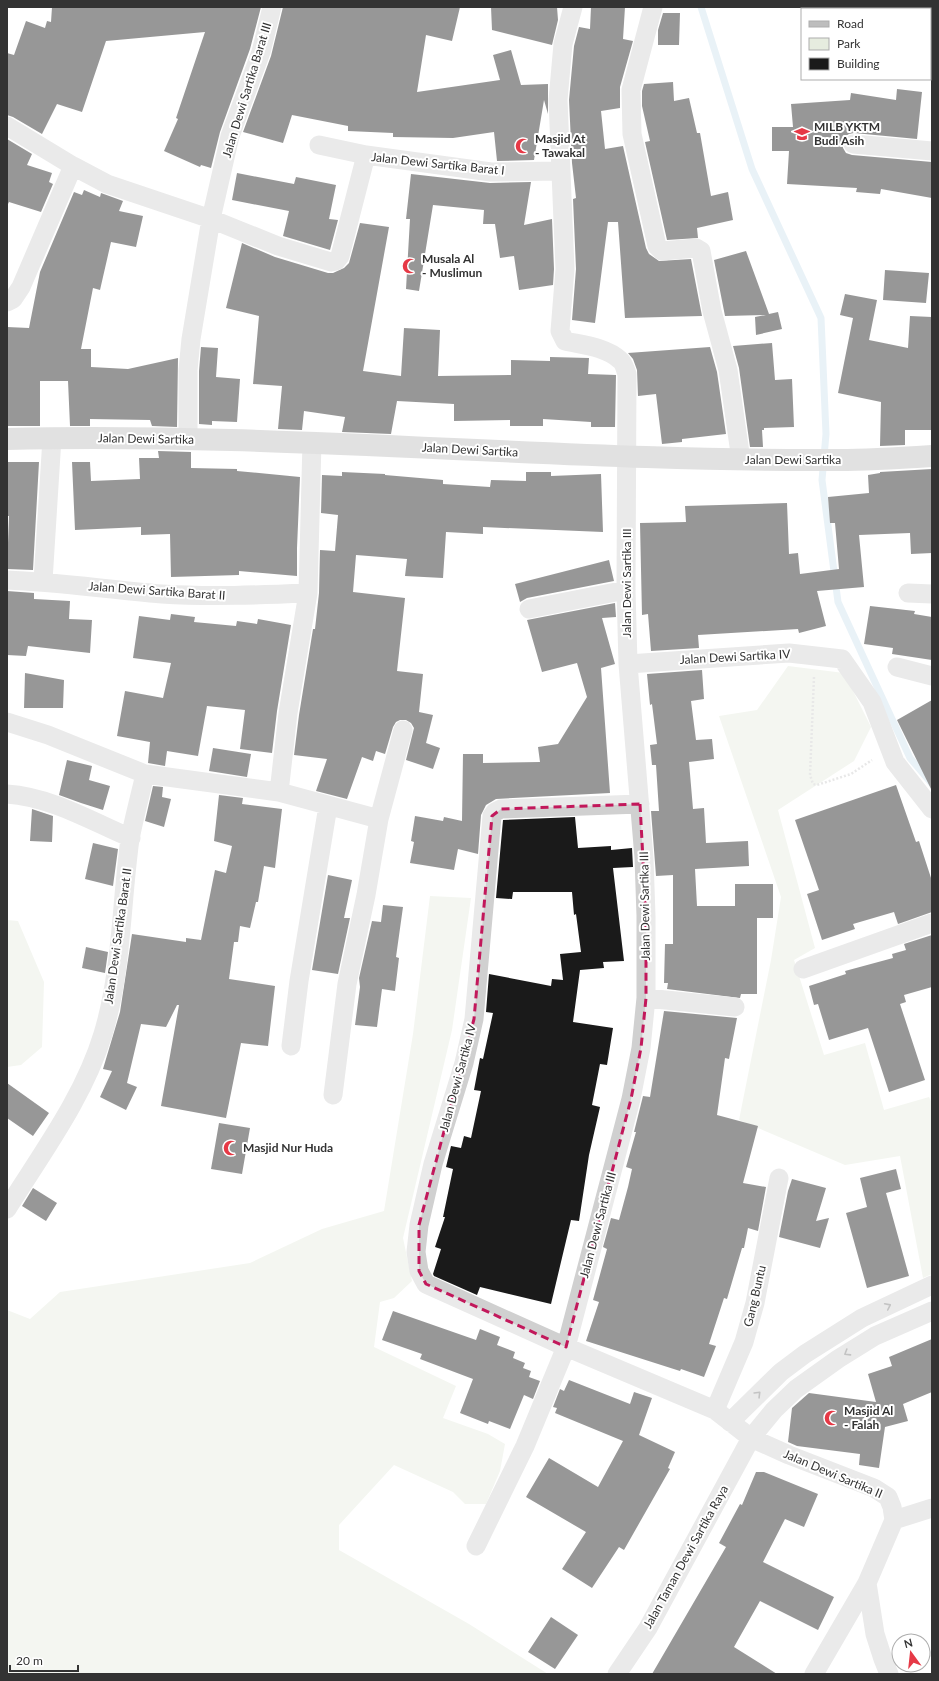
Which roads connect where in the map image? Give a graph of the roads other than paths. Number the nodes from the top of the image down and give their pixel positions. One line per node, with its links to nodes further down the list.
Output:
1 (272, 7): 11 (street, Jalan Dewi Sartika Barat III)
2 (574, 7): 10 (street)
3 (653, 7): 19 (street)
4 (7, 126): 9 (street)
5 (853, 144): 7 (street)
6 (319, 145): 8 (street)
7 (932, 151)
8 (366, 155): 10 (street, Jalan Dewi Sartika Barat I); 11 (street, Jalan Dewi Sartika Barat I)
9 (73, 166): 11 (street); 12 (street)
10 (561, 171): 18 (street)
11 (211, 220): 15 (street, Jalan Dewi Sartika Barat III)
12 (7, 302)
13 (52, 438): 14 (street, Jalan Dewi Sartika); 15 (street, Jalan Dewi Sartika); 21 (street)
14 (7, 439)
15 (188, 440): 16 (street, Jalan Dewi Sartika)
16 (312, 442): 18 (street, Jalan Dewi Sartika); 23 (street)
17 (932, 456): 19 (street, Jalan Dewi Sartika)
18 (628, 457): 19 (street, Jalan Dewi Sartika); 22 (street, Jalan Dewi Sartika III)
19 (741, 460)
20 (7, 580): 21 (street, Jalan Dewi Sartika Barat II)
21 (43, 581): 23 (street, Jalan Dewi Sartika Barat II)
22 (626, 590): 26 (street); 27 (street, Jalan Dewi Sartika III)
23 (308, 593): 33 (street)
24 (908, 593): 25 (street)
25 (932, 594)
26 (529, 609)
27 (628, 664): 35 (street, Jalan Dewi Sartika III); 37 (street, Jalan Dewi Sartika IV)
28 (897, 667): 29 (street)
29 (932, 676)
30 (7, 722): 32 (street)
31 (403, 730): 38 (street)
32 (145, 774): 33 (street); 39 (street, Jalan Dewi Sartika Barat II)
33 (279, 792): 36 (street)
34 (7, 794): 39 (street)
35 (640, 804): 42 (street, Jalan Dewi Sartika III); 52 (street, Jalan Dewi Sartika IV)
36 (328, 806): 38 (street); 44 (street)
37 (932, 809)
38 (379, 819): 45 (street)
39 (131, 838): 47 (street, Jalan Dewi Sartika Barat II)
40 (932, 923): 41 (street)
41 (803, 969)
42 (646, 998): 43 (street); 52 (street, Jalan Dewi Sartika III)
43 (735, 1007)
44 (291, 1046)
45 (333, 1095)
46 (779, 1178): 53 (street, Gang Buntu)
47 (7, 1208)
48 (932, 1285): 50 (street, one-way to 48)
49 (932, 1311): 51 (street, Jalan Taman Dewi Sartika Raya)
50 (862, 1318): 51 (street); 54 (street, one-way to 50)
51 (875, 1336): 55 (street, Jalan Taman Dewi Sartika Raya, one-way to 55)
52 (566, 1347): 53 (street); 58 (street, Jalan Dewi Sartika III)
53 (715, 1410): 54 (street)
54 (730, 1422): 55 (street)
55 (751, 1438): 57 (street, Jalan Dewi Sartika II); 60 (street, Jalan Taman Dewi Sartika Raya)
56 (932, 1508): 57 (street)
57 (894, 1520): 59 (street)
58 (476, 1546)
59 (867, 1583): 61 (street); 62 (street)
60 (617, 1674)
61 (814, 1674)
62 (890, 1674)

